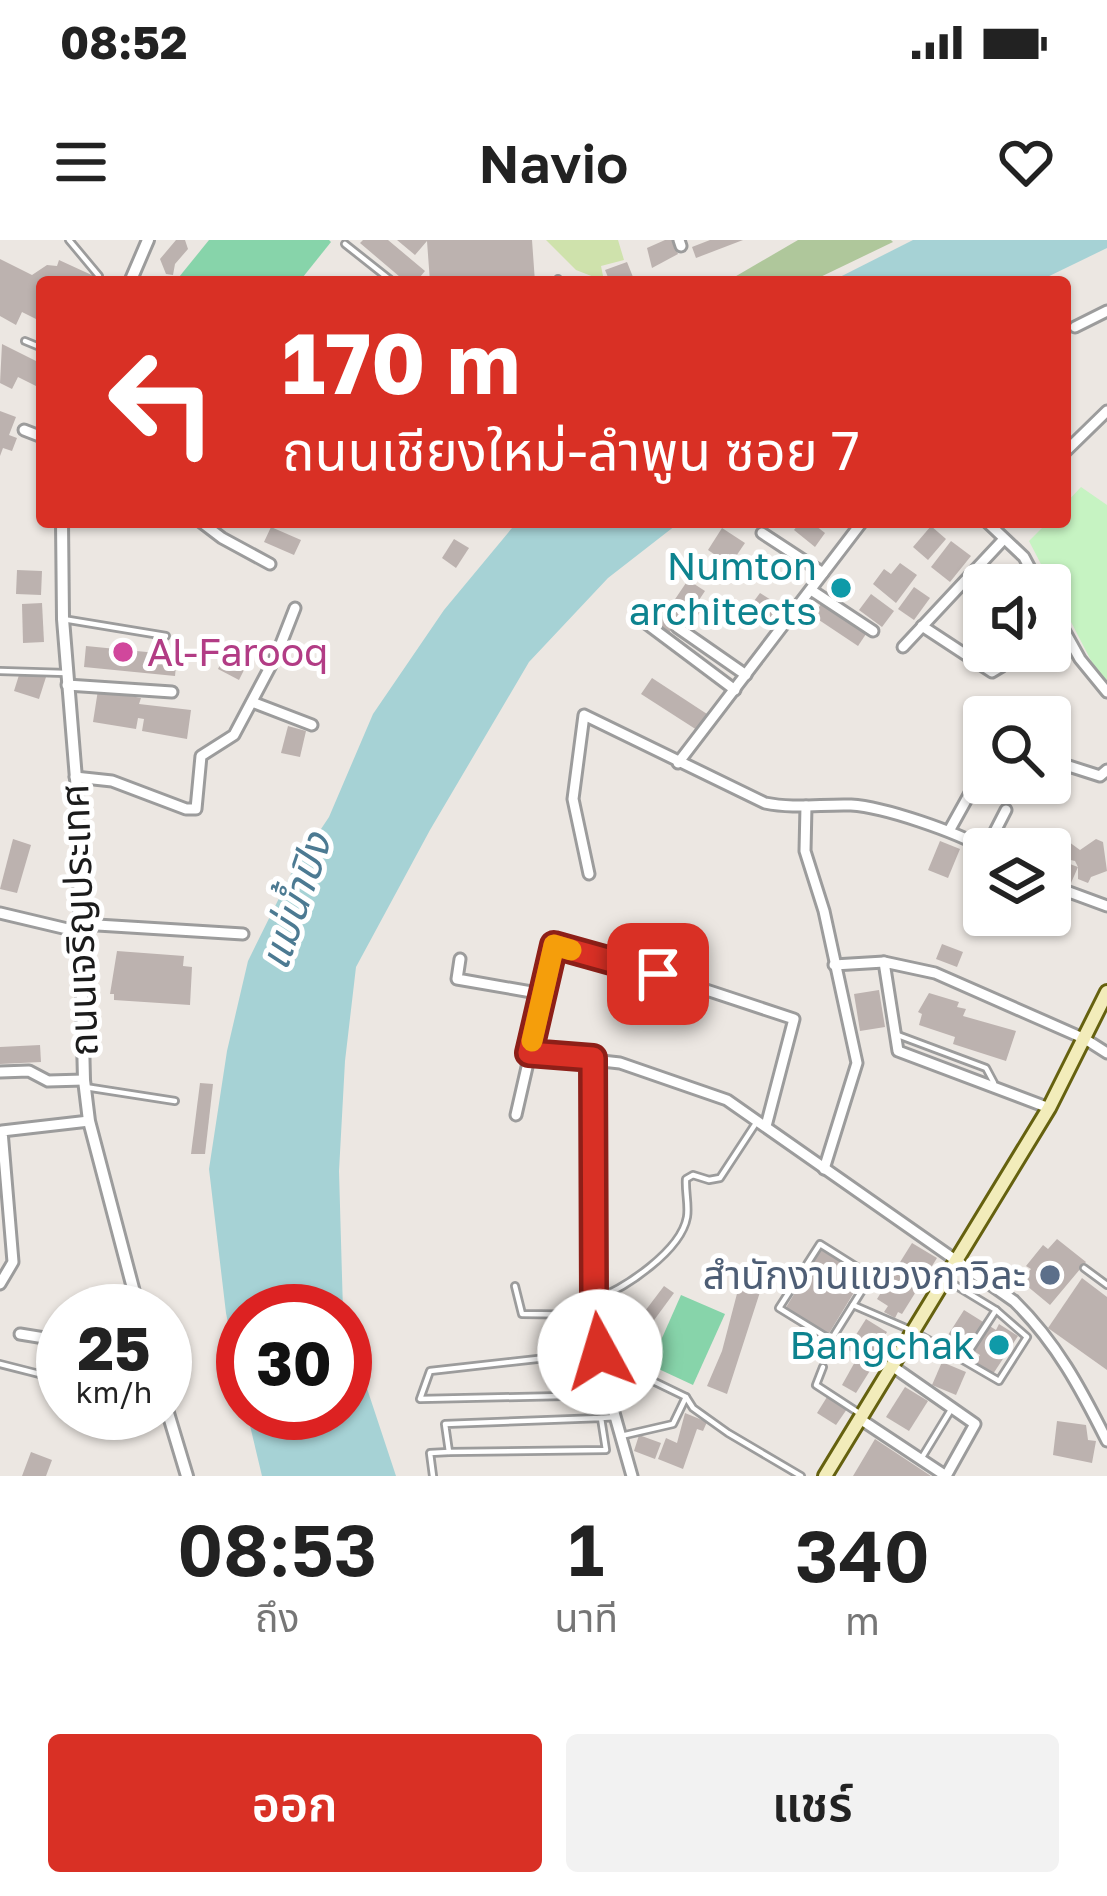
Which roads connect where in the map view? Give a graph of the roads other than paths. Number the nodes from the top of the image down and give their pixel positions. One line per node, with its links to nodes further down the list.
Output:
1 (69, 240): 4 (lane)
2 (148, 240): 5 (street)
3 (345, 244): 6 (lane)
4 (99, 276)
5 (133, 276)
6 (385, 276)
7 (1107, 311): 8 (street)
8 (1075, 327)
9 (25, 341): 10 (lane)
10 (36, 346)
11 (1107, 411): 14 (street)
12 (24, 430): 13 (street)
13 (36, 434)
14 (1071, 446)
15 (62, 528): 26 (street, ถนนเจริญประเทศ)
16 (209, 528): 21 (street)
17 (857, 528): 23 (street)
18 (995, 528): 20 (street)
19 (762, 533): 23 (street)
20 (1004, 539): 22 (street); 28 (street)
21 (270, 564)
22 (1028, 564)
23 (823, 573): 24 (street)
24 (811, 590): 30 (street); 36 (street)
25 (296, 608): 41 (street)
26 (63, 619): 31 (lane); 37 (street, ถนนเจริญประเทศ)
27 (643, 621): 39 (street)
28 (922, 626): 33 (street); 34 (street)
29 (676, 627): 36 (street)
30 (873, 632)
31 (166, 636)
32 (1071, 642): 38 (street)
33 (902, 647)
34 (963, 653)
35 (0, 671): 37 (lane)
36 (746, 675): 39 (street)
37 (66, 679): 40 (street); 46 (street, ถนนเจริญประเทศ)
38 (1106, 689)
39 (735, 690): 43 (street)
40 (172, 692)
41 (252, 702): 42 (street); 46 (street)
42 (312, 724)
43 (678, 763): 48 (street); 53 (street)
44 (1071, 768): 45 (street)
45 (1107, 770)
46 (75, 777): 57 (street, ถนนเจริญประเทศ)
47 (964, 804): 51 (street)
48 (806, 806): 51 (street); 61 (street)
49 (1006, 810): 50 (street)
50 (997, 828)
51 (949, 831): 52 (street)
52 (963, 838)
53 (589, 874)
54 (1071, 893): 55 (street)
55 (1107, 906)
56 (0, 913): 57 (street)
57 (81, 928): 58 (street); 70 (street, ถนนเจริญประเทศ)
58 (243, 934)
59 (460, 959): 63 (street)
60 (884, 962): 61 (street); 64 (street); 65 (street)
61 (833, 965): 77 (street)
62 (1107, 992): 65 (main road)
63 (543, 994): 66 (street); 76 (street)
64 (895, 1034): 71 (lane); 71 (street)
65 (1084, 1039): 67 (street); 73 (main road)
66 (529, 1053): 68 (street); 74 (street)
67 (1107, 1053)
68 (593, 1058): 76 (street); 88 (street)
69 (0, 1072): 70 (street)
70 (84, 1083): 72 (lane); 75 (street, ถนนเจริญประเทศ)
71 (997, 1088): 73 (street)
72 (176, 1101)
73 (1049, 1108): 79 (main road)
74 (516, 1115)
75 (89, 1121): 78 (street); 85 (street, ถนนเจริญประเทศ)
76 (762, 1123): 77 (street); 88 (lane)
77 (824, 1169): 79 (street)
78 (3, 1183): 80 (street)
79 (956, 1261): 83 (main road); 110 (street)
80 (13, 1262): 81 (street); 84 (street)
81 (0, 1263)
82 (1084, 1268): 86 (lane)
83 (945, 1279): 90 (lane); 92 (main road)
84 (0, 1284)
85 (132, 1284)
86 (1107, 1285)
87 (515, 1286): 91 (lane)
88 (594, 1300): 91 (street)
89 (853, 1305): 89 (lane); 92 (lane)
90 (996, 1310): 96 (lane); 96 (lane)
91 (596, 1315): 95 (street)
92 (913, 1331): 96 (lane); 98 (main road)
93 (20, 1334): 94 (street)
94 (36, 1337)
95 (600, 1352): 100 (street); 102 (lane)
96 (964, 1359)
97 (0, 1364): 101 (lane)
98 (892, 1366): 104 (street); 106 (main road)
99 (823, 1367): 106 (lane)
100 (603, 1369): 102 (street); 103 (lane)
101 (36, 1373)
102 (609, 1395): 105 (street)
103 (686, 1397): 108 (lane); 116 (lane)
104 (952, 1408): 112 (lane); 112 (street)
105 (616, 1417): 107 (lane); 108 (street)
106 (861, 1417): 112 (street); 117 (main road)
107 (601, 1418): 111 (lane); 111 (lane)
108 (621, 1436): 115 (street)
109 (176, 1440): 113 (street)
110 (1107, 1441)
111 (449, 1453): 114 (lane)
112 (921, 1459)
113 (188, 1476)
114 (433, 1476)
115 (632, 1476)
116 (801, 1476)
117 (825, 1476)

